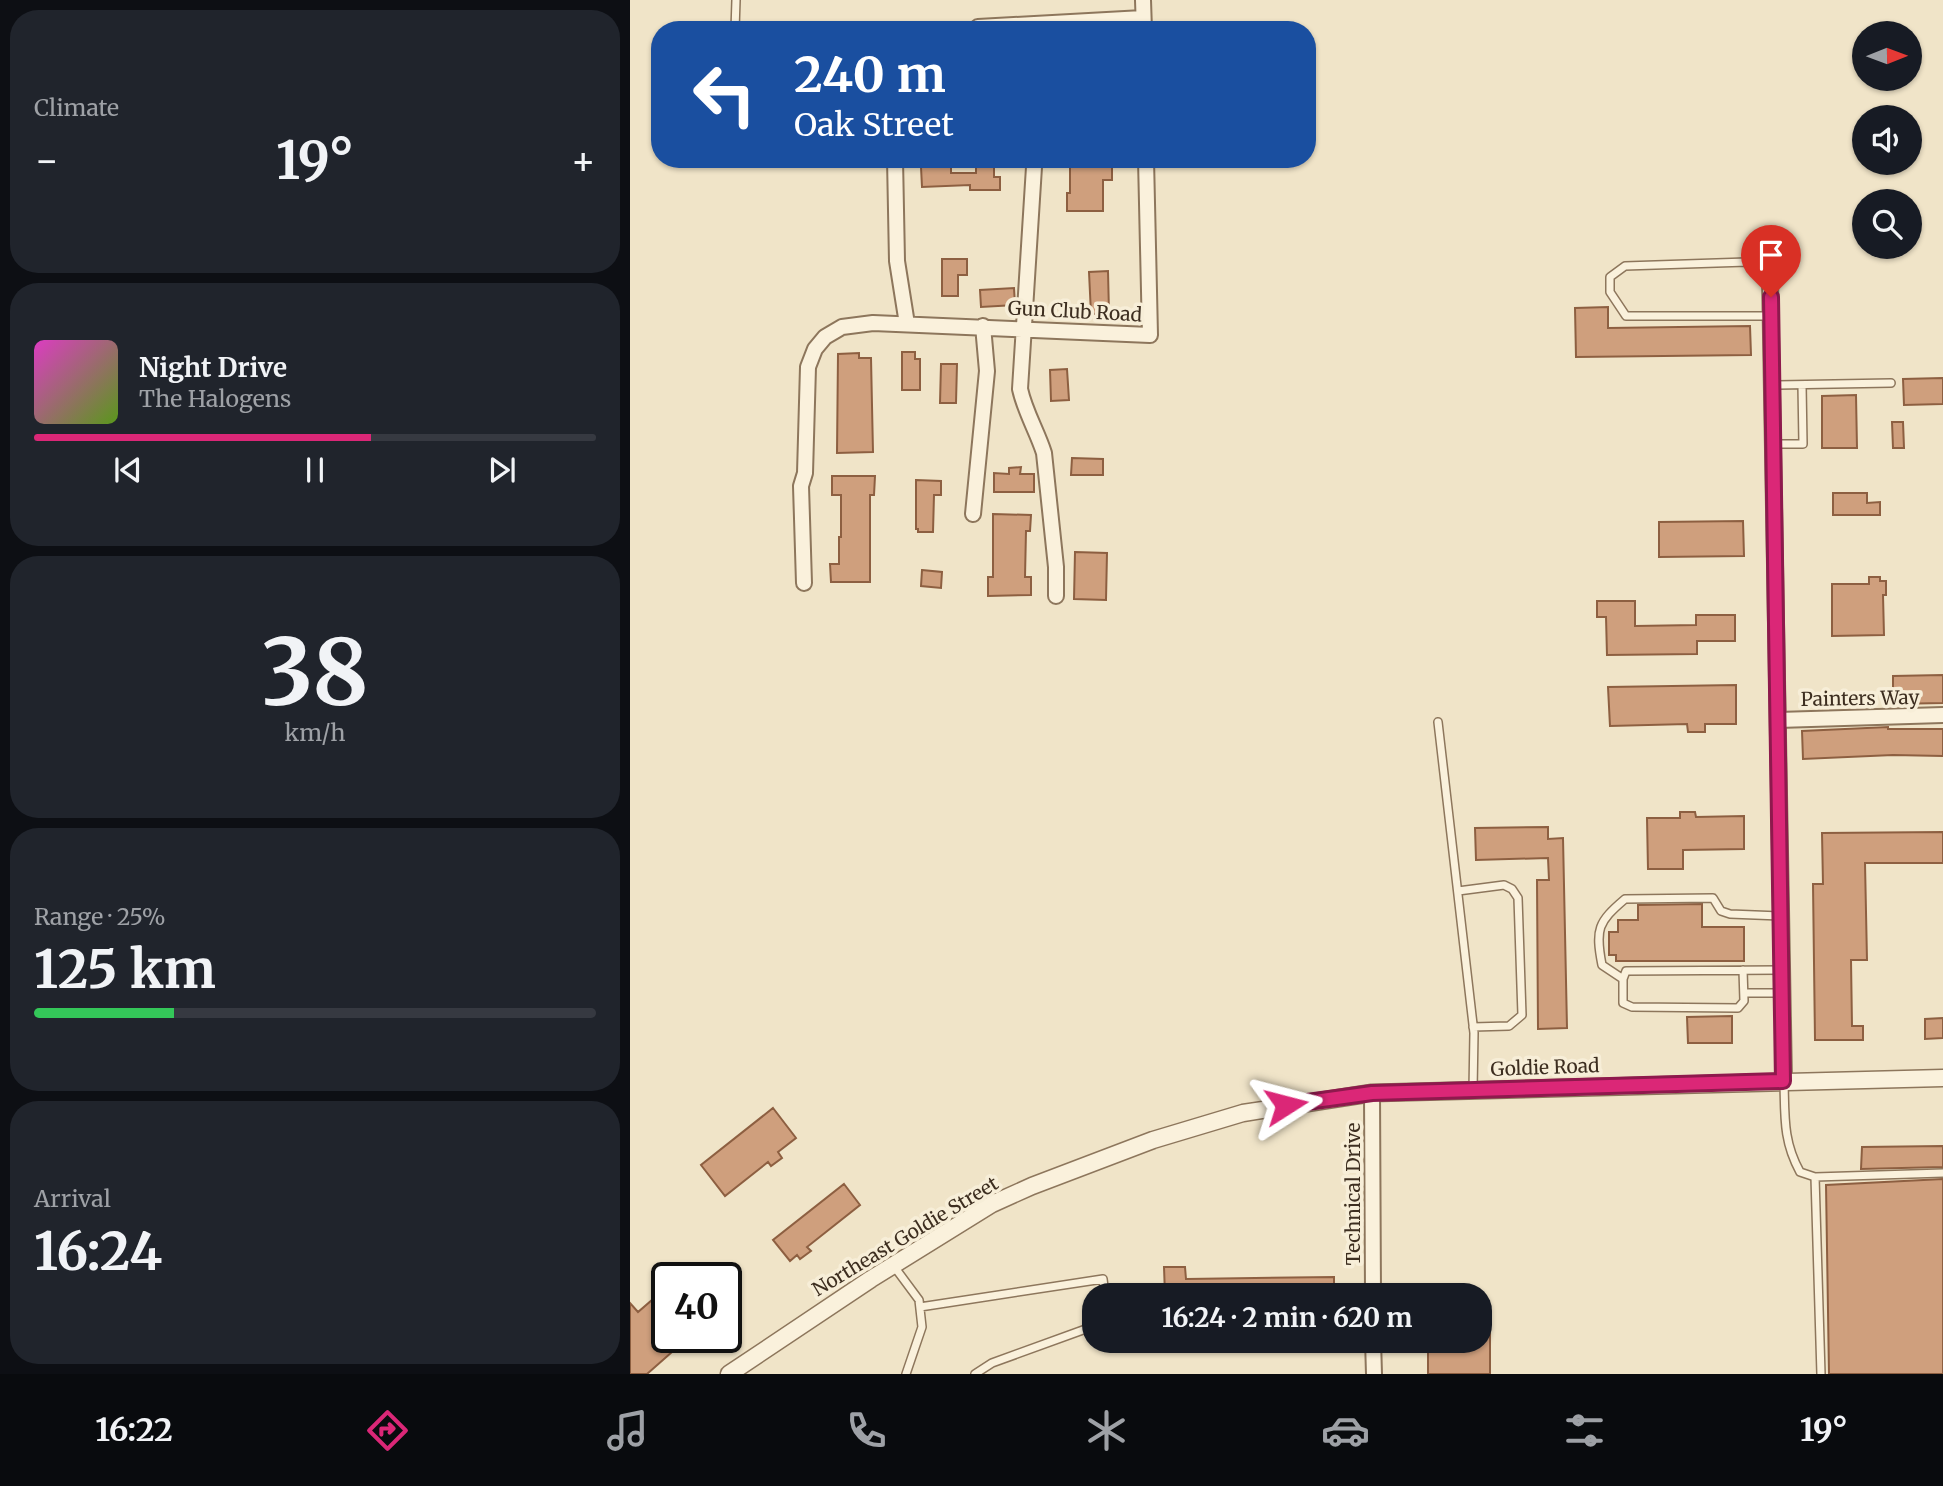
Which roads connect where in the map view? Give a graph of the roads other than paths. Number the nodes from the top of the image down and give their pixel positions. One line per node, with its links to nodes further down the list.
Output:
1 (736, 0): 3 (lane)
2 (1143, 0): 4 (street)
3 (735, 21)
4 (1144, 21)
5 (895, 168): 10 (street)
6 (1034, 168): 12 (street)
7 (1146, 168): 12 (street, Gun Club Road)
8 (1770, 278): 9 (street); 9 (lane)
9 (1771, 316): 14 (street)
10 (907, 324): 11 (street, Gun Club Road); 18 (street, Gun Club Road)
11 (984, 327): 12 (street, Gun Club Road); 17 (street)
12 (1023, 328): 19 (street)
13 (1891, 383): 15 (lane)
14 (1772, 385): 15 (lane); 16 (street)
15 (1802, 385): 16 (lane)
16 (1773, 444): 21 (street)
17 (973, 514)
18 (804, 583)
19 (1056, 596)
20 (1943, 715): 21 (street, Painters Way)
21 (1778, 720): 24 (street)
22 (1438, 722): 23 (lane)
23 (1458, 891): 30 (lane); 30 (lane)
24 (1781, 916): 26 (street); 27 (lane)
25 (1744, 970): 26 (lane); 27 (lane); 28 (lane)
26 (1782, 970): 29 (street)
27 (1623, 979): 28 (lane)
28 (1744, 993): 29 (lane)
29 (1782, 993): 32 (street)
30 (1473, 1027): 33 (lane)
31 (1943, 1078): 32 (street, Goldie Road)
32 (1783, 1081): 33 (street, Goldie Road); 37 (lane)
33 (1473, 1090): 34 (street, Goldie Road)
34 (1372, 1093): 35 (street, Goldie Road); 40 (street, Technical Drive)
35 (1153, 1140): 38 (street, Northeast Goldie Street)
36 (1943, 1173): 37 (lane)
37 (1815, 1177): 48 (lane)
38 (894, 1265): 41 (lane); 44 (street, Northeast Goldie Street)
39 (1104, 1283): 41 (lane)
40 (1373, 1283)
41 (920, 1307): 45 (lane)
42 (1082, 1330): 46 (lane)
43 (1374, 1353): 47 (street)
44 (729, 1374)
45 (906, 1374)
46 (975, 1374)
47 (1374, 1374)
48 (1821, 1374)

